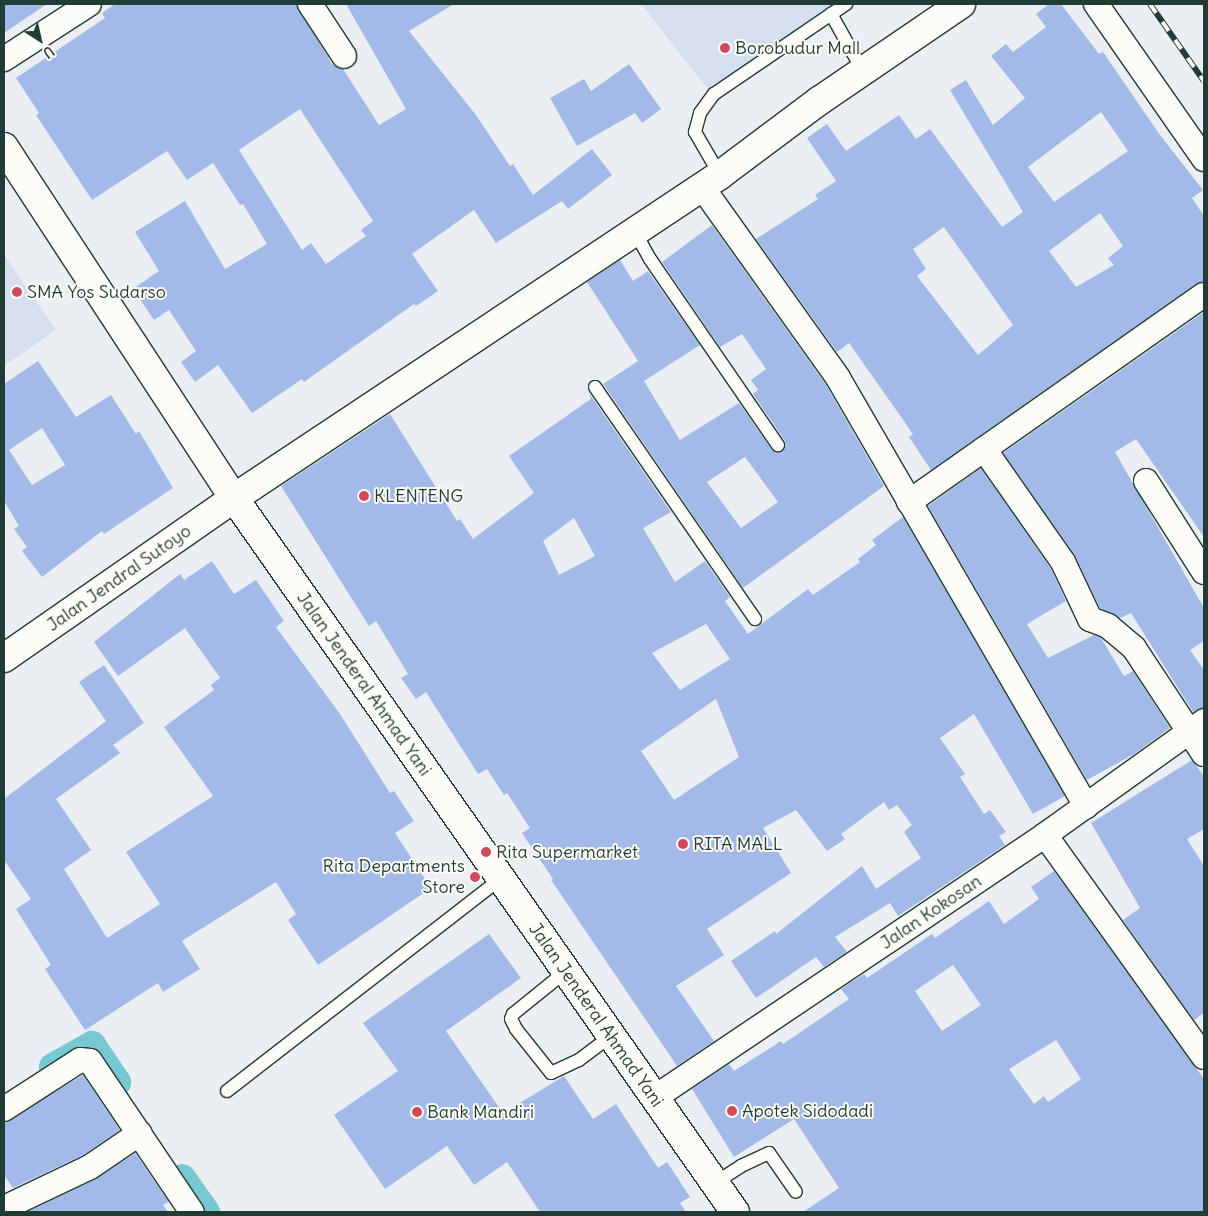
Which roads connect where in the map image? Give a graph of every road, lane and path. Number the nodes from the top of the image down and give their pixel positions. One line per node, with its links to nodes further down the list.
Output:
1 (90, 4): 8 (street)
2 (310, 4): 7 (street)
3 (846, 4): 6 (lane)
4 (961, 4): 9 (main road, Jalan Jendral Sutoyo)
5 (1096, 4): 11 (street)
6 (831, 14): 9 (lane); 12 (lane)
7 (344, 56)
8 (4, 59)
9 (863, 71): 12 (main road, Jalan Jendral Sutoyo)
10 (4, 148): 19 (main road, Jalan Jenderal Ahmad Yani)
11 (1204, 159)
12 (711, 181): 13 (main road, Jalan Jendral Sutoyo); 20 (street)
13 (635, 232): 16 (lane); 19 (main road, Jalan Jendral Sutoyo)
14 (1204, 295): 17 (street)
15 (595, 388): 22 (lane)
16 (778, 445)
17 (984, 449): 20 (street); 24 (street)
18 (1146, 481): 21 (street)
19 (234, 498): 23 (main road, Jalan Jendral Sutoyo); 28 (main road, Jalan Jenderal Ahmad Yani)
20 (909, 502): 26 (street)
21 (1204, 572)
22 (755, 619)
23 (4, 658)
24 (1197, 726): 25 (street); 26 (street, Jalan Kokosan)
25 (1204, 754)
26 (1086, 806): 27 (street, Jalan Kokosan)
27 (1045, 836): 31 (street); 33 (street, Jalan Kokosan)
28 (500, 879): 29 (main road, Jalan Jenderal Ahmad Yani); 32 (lane)
29 (565, 972): 30 (main road, Jalan Jenderal Ahmad Yani); 30 (lane)
30 (610, 1037): 33 (main road, Jalan Jenderal Ahmad Yani)
31 (1204, 1057)
32 (227, 1091)
33 (654, 1098): 36 (main road, Jalan Jenderal Ahmad Yani)
34 (4, 1108): 35 (street)
35 (140, 1133): 38 (street); 39 (street)
36 (715, 1184): 37 (lane); 40 (main road, Jalan Jenderal Ahmad Yani)
37 (796, 1192)
38 (4, 1208)
39 (192, 1212)
40 (734, 1212)

